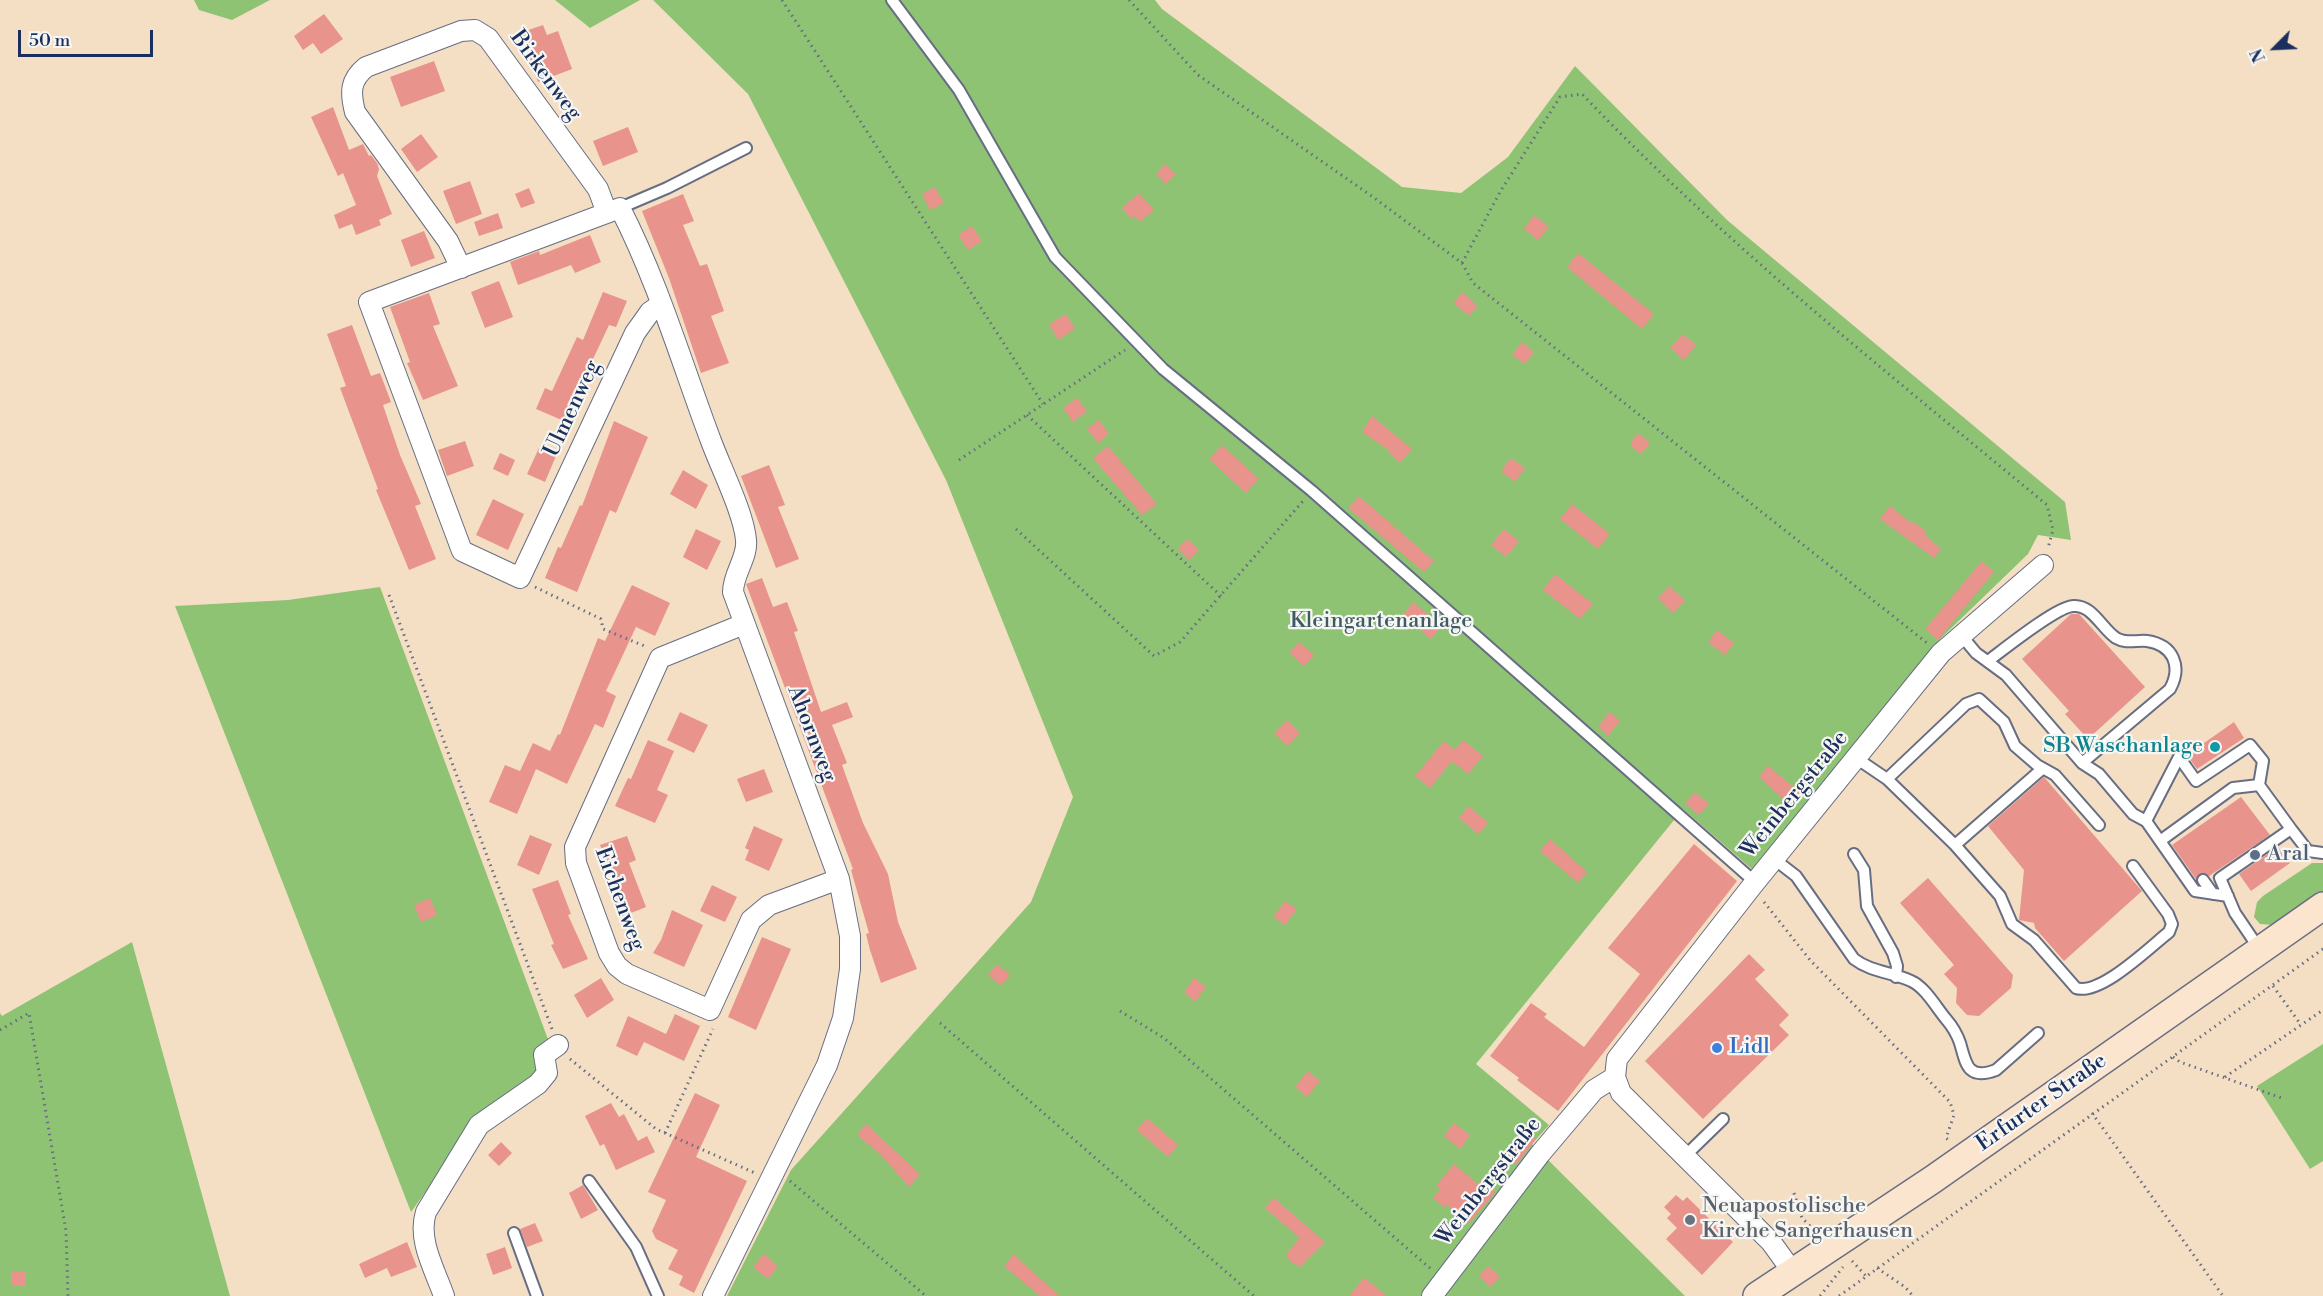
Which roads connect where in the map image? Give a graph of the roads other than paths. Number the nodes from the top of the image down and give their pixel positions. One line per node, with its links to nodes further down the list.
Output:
1 (892, 0): 26 (lane)
2 (746, 148): 3 (lane)
3 (614, 210): 4 (street); 4 (street, Birkenweg); 5 (street)
4 (461, 268): 5 (street, Ulmenweg)
5 (660, 305): 7 (street, Ahornweg)
6 (2043, 565): 8 (street, Weinbergstraße)
7 (744, 624): 24 (street, Ahornweg); 24 (street, Eichenweg)
8 (1961, 635): 9 (lane); 10 (street, Weinbergstraße)
9 (1988, 661): 11 (lane); 11 (lane)
10 (1856, 758): 13 (lane); 22 (street, Weinbergstraße)
11 (2082, 763): 15 (lane)
12 (2042, 769): 13 (lane); 16 (lane); 19 (lane)
13 (1887, 779): 19 (lane)
14 (2259, 785): 15 (lane); 17 (lane); 18 (lane)
15 (2145, 821): 18 (lane)
16 (2099, 825)
17 (2291, 829): 20 (lane); 28 (lane)
18 (2160, 841): 27 (lane)
19 (1955, 845): 23 (lane)
20 (2323, 853)
21 (1854, 854): 31 (lane)
22 (1774, 859): 26 (street, Weinbergstraße); 31 (lane)
23 (2133, 866)
24 (839, 879): 44 (street, Ahornweg)
25 (2203, 880): 27 (lane)
26 (1754, 884): 34 (street, Weinbergstraße)
27 (2212, 894): 28 (lane)
28 (2228, 896): 30 (lane)
29 (2323, 906): 30 (main road, Erfurter Straße)
30 (2260, 950): 39 (main road, Erfurter Straße)
31 (1896, 976): 32 (lane)
32 (2038, 1033)
33 (558, 1045): 41 (street)
34 (1615, 1077): 36 (street); 40 (street, Weinbergstraße)
35 (1723, 1119): 36 (lane)
36 (1684, 1157): 39 (street)
37 (589, 1180): 43 (lane)
38 (514, 1233): 42 (lane)
39 (1792, 1271): 45 (main road, Erfurter Straße)
40 (1438, 1288)
41 (444, 1296)
42 (537, 1296)
43 (658, 1296)
44 (713, 1296)
45 (1757, 1296)

